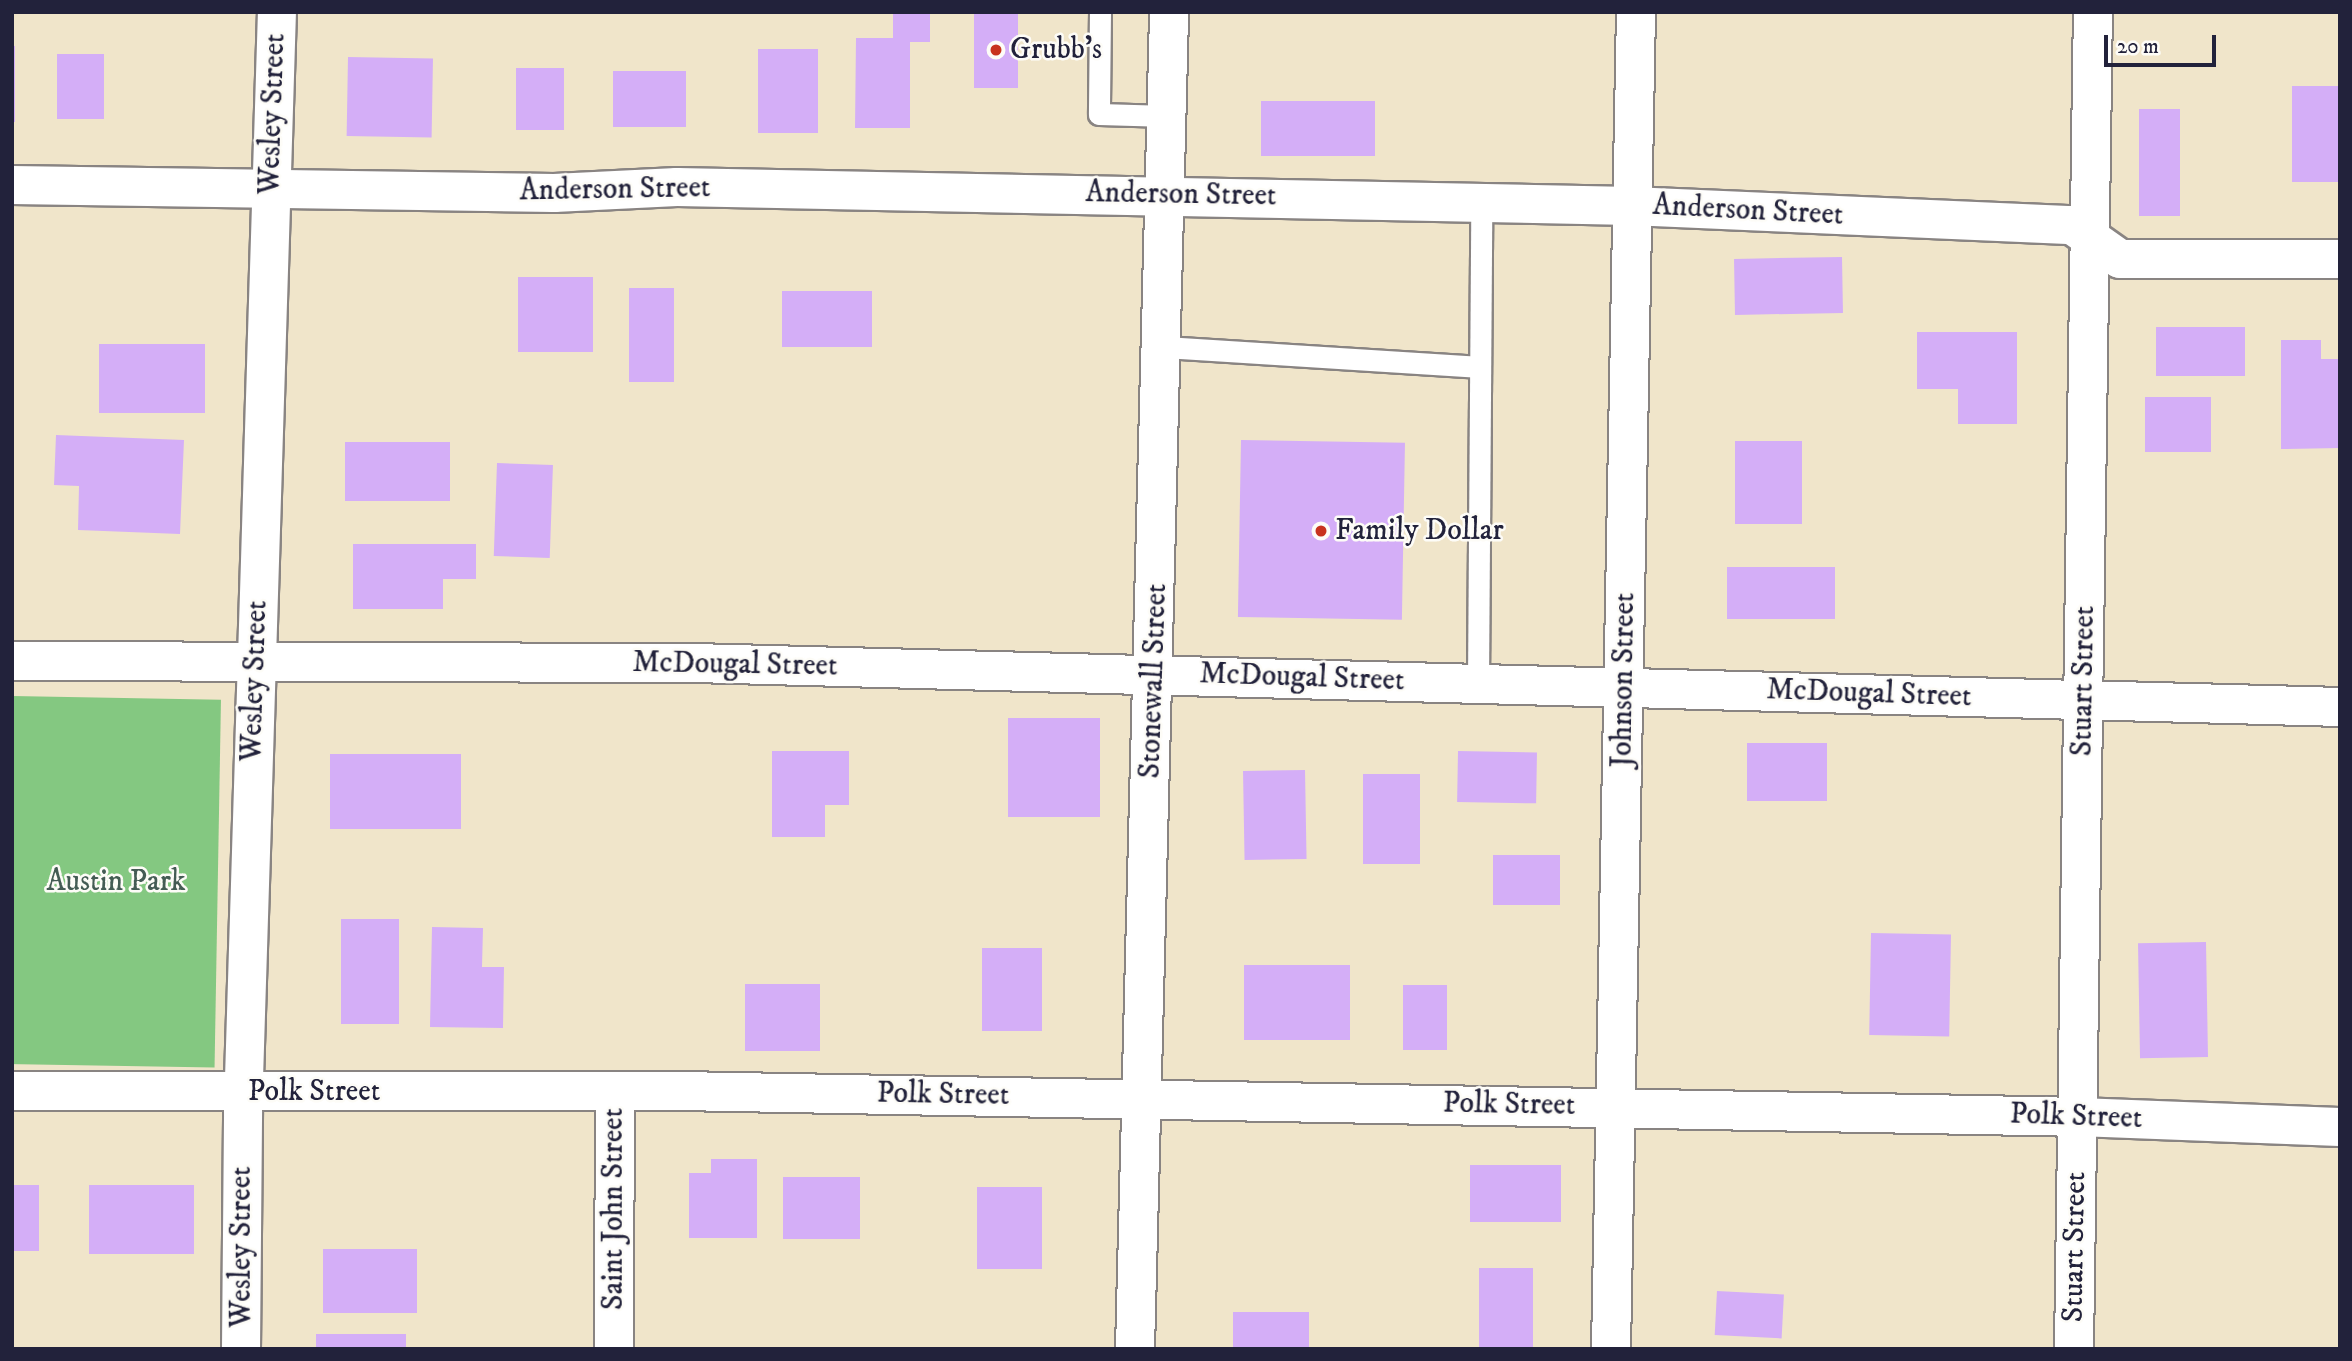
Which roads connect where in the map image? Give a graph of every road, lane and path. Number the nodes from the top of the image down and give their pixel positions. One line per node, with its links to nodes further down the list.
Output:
1 (276, 12): 8 (street, Wesley Street)
2 (1100, 12): 6 (lane)
3 (1169, 12): 6 (street, Stonewall Street)
4 (1636, 12): 11 (street, Johnson Street)
5 (2094, 12): 12 (street, Stuart Street)
6 (1168, 116): 9 (street, Stonewall Street)
7 (12, 185): 8 (street, Anderson Street)
8 (271, 188): 9 (street, Anderson Street); 17 (street, Wesley Street)
9 (1167, 194): 10 (street, Anderson Street); 14 (street, Stonewall Street)
10 (1481, 202): 11 (street, Anderson Street); 15 (lane)
11 (1632, 206): 12 (street, Anderson Street); 20 (street, Johnson Street)
12 (2091, 241): 13 (street, Anderson Street); 21 (street, Stuart Street)
13 (2340, 259)
14 (1163, 347): 15 (lane); 18 (street, Stonewall Street)
15 (1478, 367): 19 (lane)
16 (12, 661): 17 (street, McDougal Street)
17 (255, 662): 18 (street, McDougal Street); 25 (street, Wesley Street)
18 (1155, 674): 19 (street, McDougal Street); 27 (street, Stonewall Street)
19 (1478, 683): 20 (street, McDougal Street)
20 (1623, 687): 21 (street, McDougal Street); 28 (street, Johnson Street)
21 (2084, 700): 22 (street, McDougal Street); 29 (street, Stuart Street)
22 (2340, 707)
23 (12, 1091): 25 (street, Polk Street)
24 (679, 1091): 26 (street, Saint John Street); 27 (street, Polk Street)
25 (246, 1092): 26 (street, Polk Street); 31 (street, Wesley Street)
26 (615, 1092): 32 (street, Saint John Street)
27 (1142, 1099): 28 (street, Polk Street); 33 (street, Stonewall Street)
28 (1616, 1107): 29 (street, Polk Street); 34 (street, Johnson Street)
29 (2078, 1117): 30 (street, Polk Street); 35 (street, Stuart Street)
30 (2340, 1127)
31 (241, 1349)
32 (614, 1349)
33 (1135, 1349)
34 (1611, 1349)
35 (2074, 1349)

